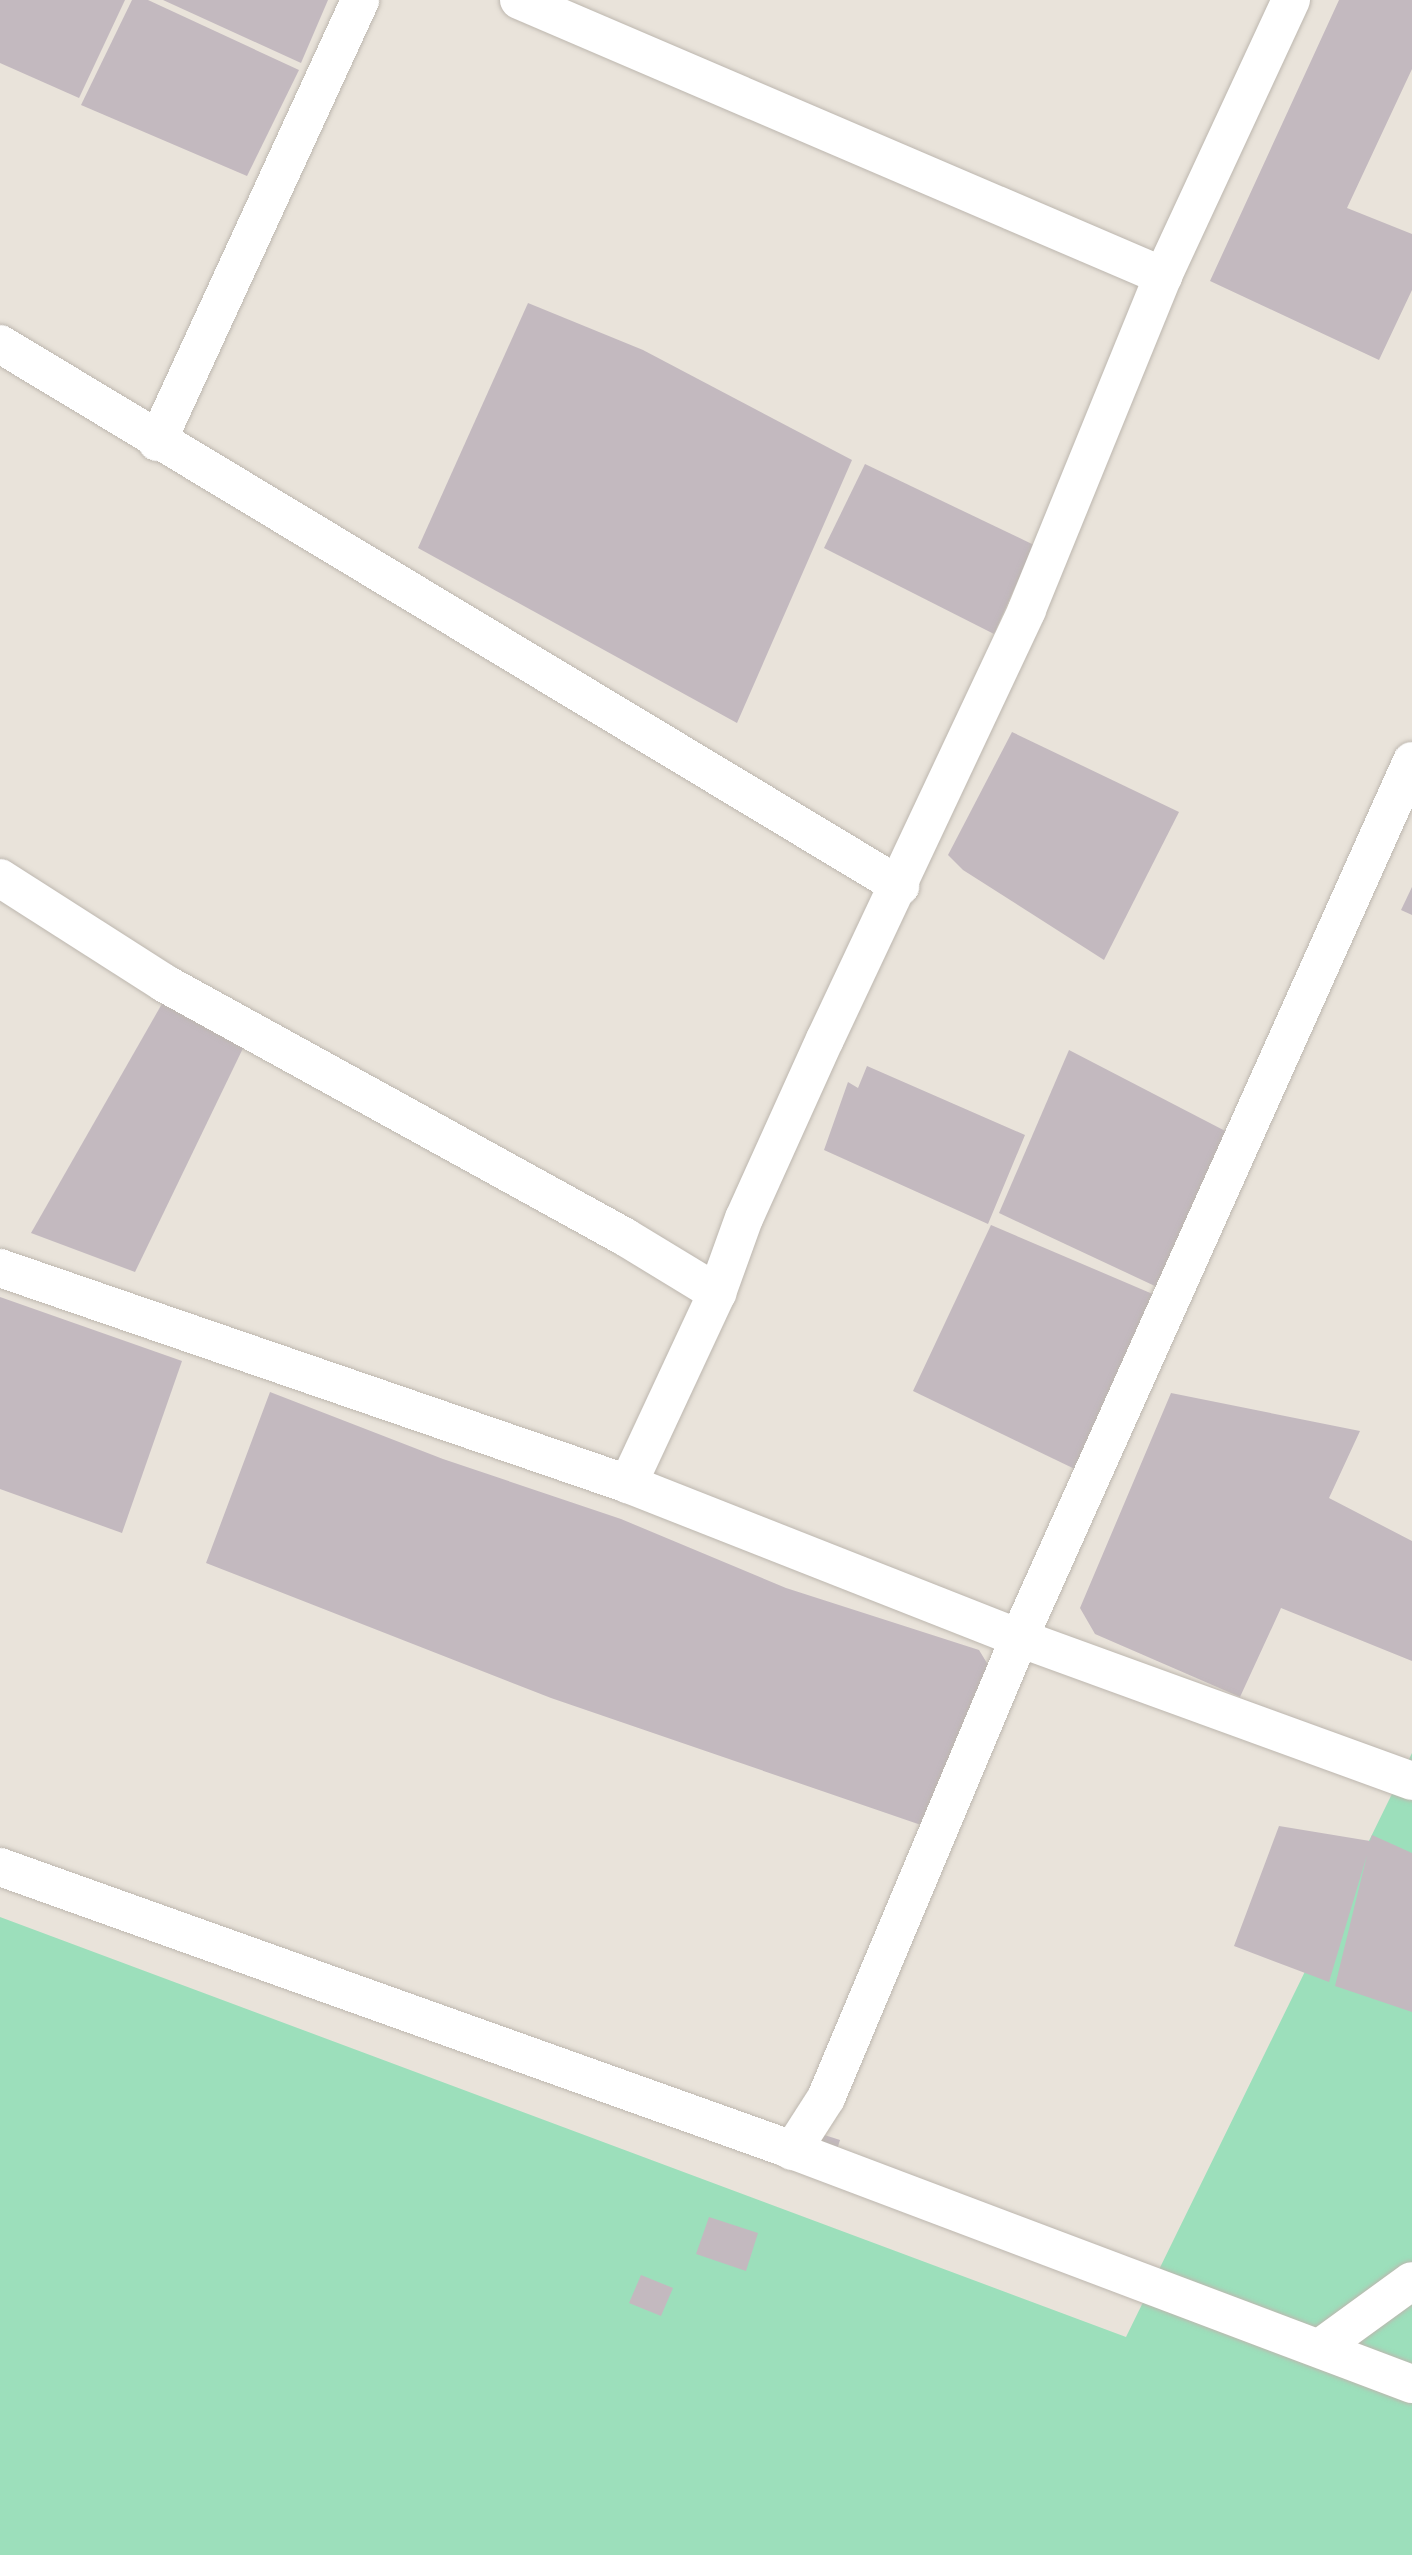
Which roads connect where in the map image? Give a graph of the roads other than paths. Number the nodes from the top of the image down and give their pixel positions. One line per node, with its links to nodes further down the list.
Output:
1 (359, 0): 6 (street)
2 (519, 0): 4 (street)
3 (1291, 0): 4 (street)
4 (1163, 276): 9 (street)
5 (0, 344): 6 (street)
6 (157, 442): 9 (street)
7 (1412, 761): 13 (street)
8 (0, 878): 11 (street)
9 (900, 886): 11 (street)
10 (0, 1268): 12 (street)
11 (717, 1293): 12 (street)
12 (628, 1484): 13 (street)
13 (1019, 1638): 14 (street); 16 (street)
14 (1412, 1781)
15 (0, 1867): 16 (street)
16 (792, 2151): 18 (street)
17 (1412, 2281): 18 (street)
18 (1321, 2347): 19 (street)
19 (1412, 2384)

